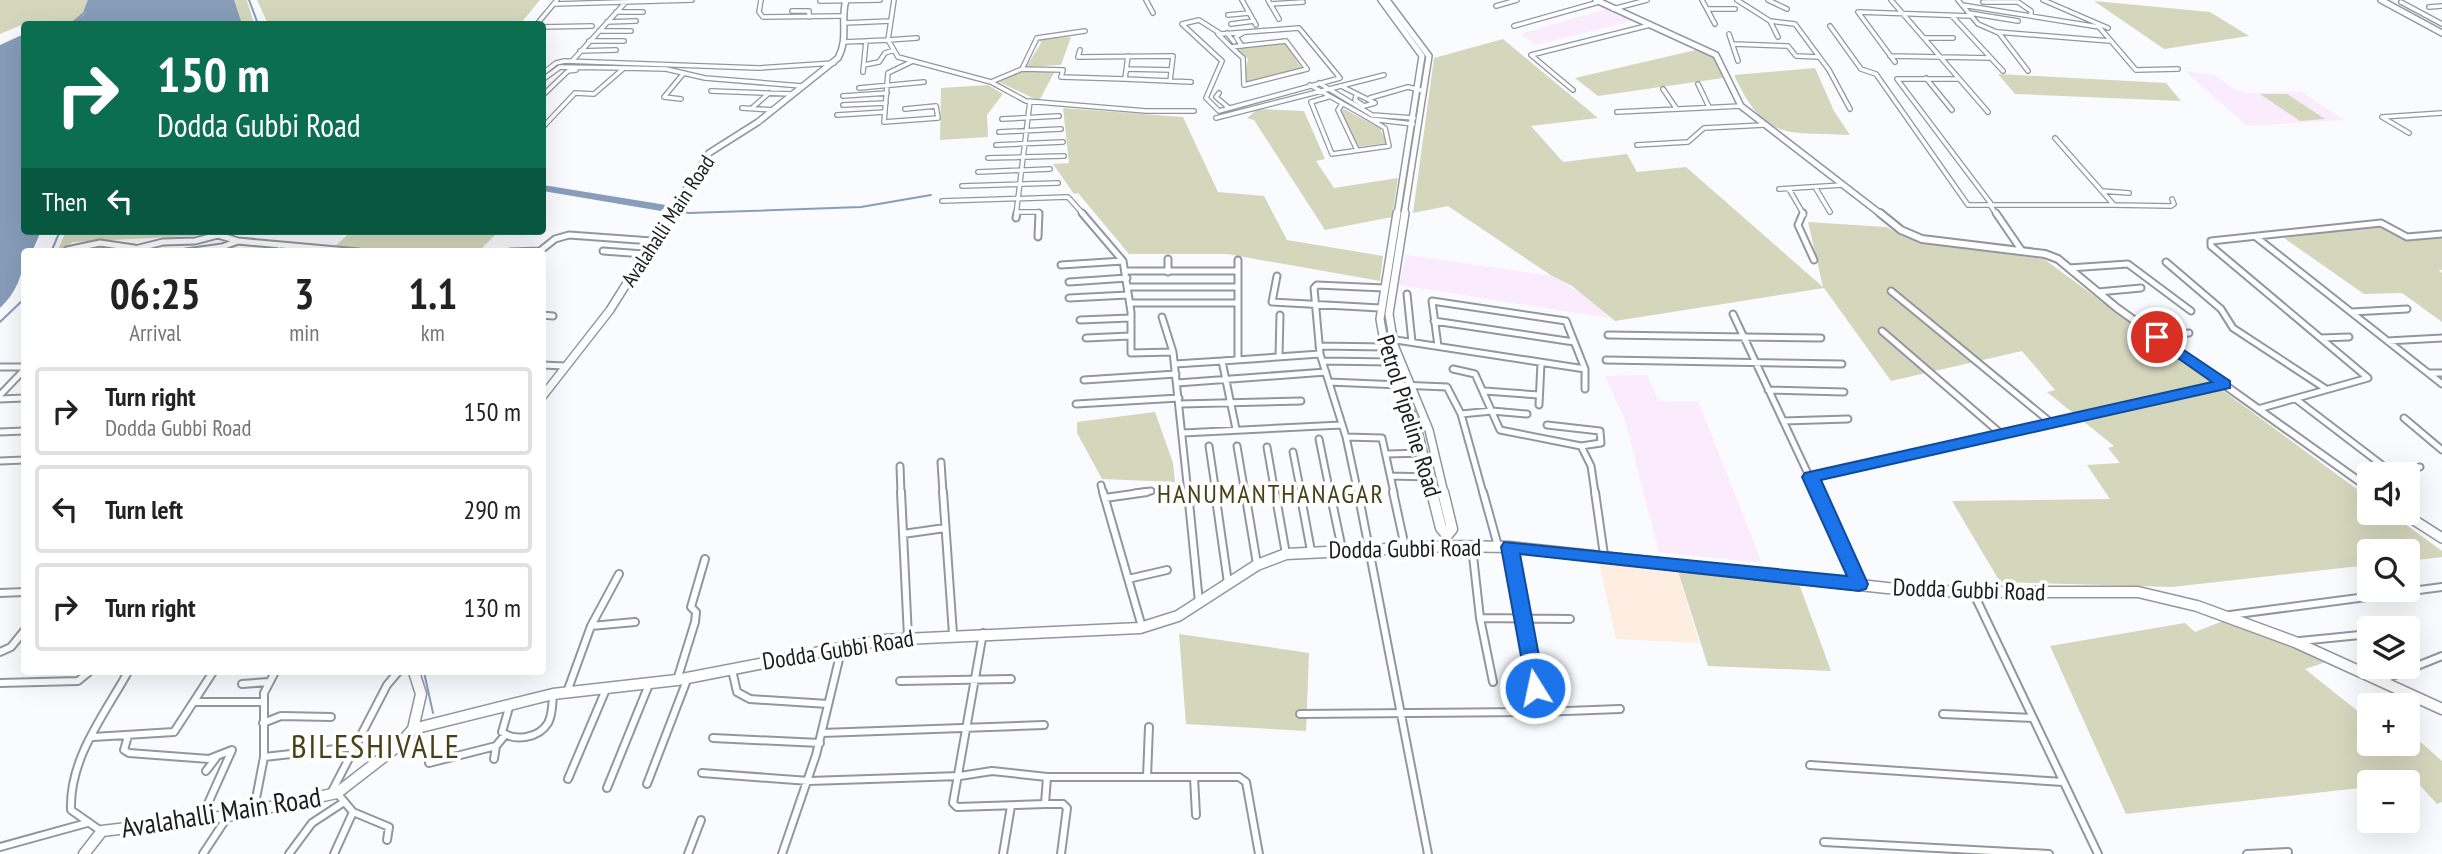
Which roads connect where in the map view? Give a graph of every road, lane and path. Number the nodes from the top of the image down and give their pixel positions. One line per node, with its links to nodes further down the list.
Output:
1 (557, 0): 29 (street)
2 (692, 0): 28 (street)
3 (761, 0): 50 (street)
4 (846, 0): 5 (street); 21 (street); 47 (main road)
5 (867, 0): 6 (street)
6 (880, 0)
7 (894, 0): 53 (street)
8 (1146, 0): 42 (street)
9 (1242, 0): 43 (street)
10 (1381, 0): 141 (main road, Petrol Pipeline Road)
11 (1387, 0): 141 (main road, Petrol Pipeline Road)
12 (1517, 0): 32 (street)
13 (1647, 0): 35 (street)
14 (1702, 0): 36 (street)
15 (1737, 0): 54 (street)
16 (1768, 0): 38 (street)
17 (1891, 0): 44 (street)
18 (1958, 0): 31 (street)
19 (2043, 0): 68 (street)
20 (2381, 0): 30 (main road)
21 (820, 1)
22 (1289, 1): 25 (street); 26 (street)
23 (1597, 1): 35 (street); 63 (street)
24 (2400, 1): 30 (street); 65 (street)
25 (1269, 2): 51 (street)
26 (1303, 2)
27 (1983, 2): 49 (street)
28 (625, 3): 29 (street); 40 (street)
29 (554, 4): 52 (street)
30 (2388, 4): 67 (main road)
31 (1962, 5): 46 (street); 49 (street)
32 (1496, 6)
33 (2442, 6): 34 (street)
34 (2429, 7)
35 (1613, 9): 61 (street)
36 (1707, 9): 37 (street); 60 (street)
37 (1735, 9)
38 (1787, 9)
39 (792, 11): 50 (street)
40 (616, 12): 41 (street); 56 (street)
41 (643, 12)
42 (1153, 13)
43 (1250, 13): 45 (street); 59 (street)
44 (1903, 13): 48 (street); 80 (street); 96 (street)
45 (1228, 15)
46 (1970, 15): 48 (street); 55 (street); 73 (street)
47 (841, 16): 50 (street); 58 (main road, Avalahalli Main Road)
48 (1952, 16): 102 (street)
49 (2031, 16): 86 (street)
50 (809, 17)
51 (1279, 19)
52 (540, 21)
53 (891, 21): 58 (street); 82 (street)
54 (1770, 21): 78 (street); 100 (street)
55 (2018, 21)
56 (607, 22): 57 (street); 69 (street)
57 (636, 22)
58 (844, 23): 87 (main road, Avalahalli Main Road)
59 (1231, 24)
60 (1715, 24)
61 (1650, 25): 142 (street); 160 (street)
62 (592, 26): 66 (street)
63 (1514, 26)
64 (1830, 26): 213 (street)
65 (2442, 26): 67 (street)
66 (546, 27)
67 (2432, 28): 75 (main road)
68 (2108, 29)
69 (598, 31): 70 (street); 83 (street)
70 (631, 31)
71 (1085, 31): 111 (street)
72 (1253, 31): 74 (street); 90 (street); 132 (street)
73 (1997, 32): 86 (street); 119 (street)
74 (1227, 33): 76 (street); 89 (street)
75 (2442, 33)
76 (1217, 34): 89 (street); 165 (street)
77 (1730, 34): 88 (street)
78 (1778, 37)
79 (916, 38): 82 (street)
80 (1924, 38): 81 (street); 101 (street)
81 (1953, 38)
82 (888, 40): 85 (street); 92 (street)
83 (589, 41): 84 (street); 94 (street)
84 (624, 41)
85 (866, 41): 87 (street); 108 (street)
86 (2110, 41): 114 (street)
87 (844, 43): 106 (main road, Avalahalli Main Road)
88 (1733, 44): 100 (street); 105 (street)
89 (1233, 45): 90 (street); 90 (street)
90 (1242, 46)
91 (616, 50): 94 (street)
92 (894, 50): 104 (street); 108 (street)
93 (1080, 50): 97 (street)
94 (580, 51): 103 (street)
95 (1151, 56): 99 (street); 113 (street); 116 (street)
96 (1890, 56): 101 (street); 107 (street)
97 (1078, 57): 98 (street); 110 (street)
98 (1103, 57): 99 (street); 109 (street)
99 (1128, 57): 112 (street)
100 (1819, 57): 167 (street)
101 (1940, 57): 102 (street); 126 (street)
102 (1991, 58): 118 (street)
103 (572, 61): 106 (street); 117 (street)
104 (913, 61): 130 (street); 136 (street)
105 (1738, 61)
106 (834, 62): 135 (main road, Avalahalli Main Road)
107 (1895, 62)
108 (864, 65): 120 (street)
109 (1102, 66)
110 (1075, 67)
111 (1022, 69): 125 (street); 130 (street)
112 (1127, 69): 113 (street); 125 (street)
113 (1149, 69): 116 (street); 127 (street)
114 (2178, 69)
115 (622, 70): 121 (street); 123 (street); 144 (street); 182 (street)
116 (1171, 70): 128 (street)
117 (546, 71)
118 (2003, 71)
119 (2028, 71)
120 (863, 72)
121 (682, 74): 135 (street); 154 (street)
122 (1384, 75): 137 (street)
123 (546, 77)
124 (1926, 78): 126 (street); 169 (street); 213 (street)
125 (1125, 79): 127 (street)
126 (1958, 79): 173 (street)
127 (1147, 80): 128 (street)
128 (1170, 81): 131 (street)
129 (924, 82): 136 (street)
130 (991, 82): 155 (street)
131 (1191, 82)
132 (1319, 83): 134 (street); 140 (street)
133 (1698, 84): 161 (street)
134 (1310, 85): 145 (street); 165 (street)
135 (802, 86): 149 (main road, Avalahalli Main Road)
136 (887, 86): 138 (street); 147 (street)
137 (1343, 87): 140 (street); 151 (street)
138 (859, 88)
139 (1663, 89): 166 (street)
140 (1329, 90): 145 (street); 156 (street)
141 (1418, 90): 153 (street); 181 (main road, Petrol Pipeline Road)
142 (1573, 90)
143 (711, 91): 146 (street)
144 (546, 92)
145 (1321, 92): 152 (street); 178 (street)
146 (769, 93): 149 (street); 163 (street)
147 (887, 93): 150 (street); 157 (street)
148 (1219, 93): 165 (street)
149 (792, 94): 168 (main road, Avalahalli Main Road)
150 (843, 96)
151 (1356, 96): 153 (street); 153 (street)
152 (1328, 97): 159 (street); 193 (street)
153 (1370, 98)
154 (681, 99)
155 (1030, 101): 170 (street); 177 (street)
156 (1348, 101): 159 (street); 181 (street)
157 (886, 103): 158 (street); 172 (street)
158 (843, 104)
159 (1341, 104): 180 (street); 193 (street)
160 (1741, 106): 161 (street); 183 (street)
161 (1709, 107): 166 (street)
162 (742, 108): 163 (street)
163 (752, 108): 168 (street)
164 (905, 108): 172 (street)
165 (1229, 108)
166 (1675, 108): 171 (street)
167 (1850, 109)
168 (774, 110): 220 (main road, Avalahalli Main Road)
169 (1952, 110)
170 (1194, 111)
171 (1617, 111)
172 (885, 112): 175 (street)
173 (1988, 112)
174 (2442, 113): 187 (street)
175 (837, 115)
176 (1059, 116): 177 (street)
177 (1028, 118): 179 (street); 185 (street)
178 (1216, 118)
179 (1002, 119)
180 (1370, 119): 181 (street); 193 (street)
181 (1416, 121): 209 (main road, Petrol Pipeline Road)
182 (546, 124)
183 (1764, 125): 192 (street); 202 (street)
184 (1061, 129): 185 (street)
185 (1026, 130): 186 (street); 190 (street)
186 (999, 132)
187 (2409, 133)
188 (2055, 138): 207 (street)
189 (1063, 142): 190 (street)
190 (1025, 144): 191 (street); 196 (street)
191 (996, 145)
192 (1637, 145)
193 (1357, 150)
194 (1064, 156): 196 (street)
195 (988, 158): 196 (street)
196 (1023, 158): 198 (street)
197 (1050, 169): 198 (street)
198 (1021, 171): 199 (street); 201 (street)
199 (978, 172)
200 (1058, 183): 201 (street)
201 (1020, 184): 203 (street); 210 (street)
202 (1842, 185): 204 (street); 227 (street)
203 (962, 186)
204 (1815, 187): 205 (street); 215 (street)
205 (1789, 189): 206 (street); 231 (street)
206 (1779, 190)
207 (2102, 191): 208 (street); 214 (street)
208 (2129, 193)
209 (1404, 197): 243 (main road, Petrol Pipeline Road); 277 (main road, Petrol Pipeline Road)
210 (1018, 199): 212 (street); 217 (street); 232 (street)
211 (2172, 199): 214 (street)
212 (942, 201)
213 (1991, 205): 214 (street); 227 (street)
214 (2114, 205)
215 (1830, 212)
216 (2442, 234): 218 (street)
217 (1038, 237)
218 (2256, 237): 256 (street); 275 (street)
219 (238, 241): 222 (street); 223 (street); 224 (street)
220 (652, 242): 225 (street); 228 (main road, Avalahalli Main Road)
221 (74, 248): 222 (street)
222 (134, 248)
223 (215, 248)
224 (315, 248)
225 (544, 248)
226 (603, 251): 228 (street)
227 (2022, 251): 235 (street)
228 (644, 254): 297 (main road, Avalahalli Main Road)
229 (1168, 259): 237 (street)
230 (1238, 260): 236 (street)
231 (1814, 260)
232 (1123, 261): 234 (street); 238 (street)
233 (2165, 262): 317 (street)
234 (1061, 265)
235 (2069, 268): 246 (street); 255 (street)
236 (1238, 271): 237 (street); 242 (street)
237 (1168, 272): 238 (street)
238 (1126, 275): 240 (street); 241 (street)
239 (1277, 276): 252 (street)
240 (1069, 282)
241 (1127, 287): 242 (street); 248 (street)
242 (1238, 287): 251 (street)
243 (1384, 288): 252 (street); 253 (main road, Petrol Pipeline Road)
244 (2141, 288): 246 (street)
245 (1891, 291): 337 (street)
246 (2098, 292): 270 (street)
247 (1407, 294): 279 (street)
248 (1128, 295): 249 (street); 250 (street)
249 (1069, 298)
250 (1130, 303): 251 (street); 262 (street)
251 (1238, 303): 287 (street)
252 (1315, 304): 253 (street); 281 (street)
253 (1380, 308): 273 (main road, Petrol Pipeline Road)
254 (2407, 309): 256 (street)
255 (2191, 311)
256 (2351, 312): 278 (street)
257 (1733, 314): 269 (street)
258 (546, 315): 260 (street)
259 (1280, 315): 286 (street)
260 (553, 316)
261 (1162, 317): 284 (street)
262 (1130, 318): 263 (street); 268 (street)
263 (1080, 320)
264 (1434, 321): 280 (street); 280 (street); 282 (street)
265 (1882, 331): 344 (street)
266 (2189, 332): 270 (street)
267 (1608, 335): 269 (street)
268 (1130, 336): 272 (street); 284 (street)
269 (1743, 336): 274 (street); 292 (street)
270 (2157, 337): 313 (street)
271 (2349, 337): 275 (street)
272 (1086, 338)
273 (1383, 338): 277 (street); 283 (main road, Petrol Pipeline Road)
274 (1821, 338)
275 (2321, 338): 317 (street)
276 (2442, 338): 278 (street)
277 (1393, 339): 279 (street); 312 (main road, Petrol Pipeline Road)
278 (2387, 341): 304 (street)
279 (1412, 342): 282 (street)
280 (1574, 342): 301 (street)
281 (1319, 346): 283 (street); 285 (street)
282 (1438, 346): 293 (street)
283 (1385, 347): 291 (main road, Petrol Pipeline Road)
284 (1173, 352): 294 (street)
285 (1320, 354): 286 (street); 290 (street)
286 (1279, 356): 287 (street)
287 (1238, 360): 289 (street)
288 (1606, 360): 292 (street)
289 (1223, 361): 294 (street); 308 (street)
290 (1323, 361): 291 (street); 303 (street)
291 (1391, 362): 311 (main road, Petrol Pipeline Road)
292 (1755, 362): 295 (street); 316 (street)
293 (1541, 363): 301 (street); 321 (street)
294 (1175, 364): 306 (street)
295 (1842, 364)
296 (546, 365): 297 (street)
297 (565, 366): 319 (main road, Avalahalli Main Road)
298 (0, 367): 299 (street)
299 (21, 369)
300 (1453, 369): 318 (street)
301 (1585, 369): 315 (street)
302 (21, 372): 322 (street)
303 (1326, 372): 308 (street); 309 (street)
304 (2428, 373): 305 (street); 314 (street)
305 (2442, 373)
306 (1176, 374): 307 (street); 310 (street)
307 (1084, 380)
308 (1226, 380): 310 (street); 327 (street)
309 (1329, 382): 311 (street); 338 (street)
310 (1177, 383): 325 (street)
311 (1400, 383): 312 (street); 353 (main road, Petrol Pipeline Road)
312 (1410, 383): 332 (street); 360 (main road, Petrol Pipeline Road)
313 (2224, 384): 330 (street); 337 (street)
314 (2442, 384)
315 (1585, 389)
316 (1768, 390): 320 (street); 336 (street)
317 (2326, 390): 324 (street)
318 (1485, 391): 321 (street); 331 (street)
319 (546, 392)
320 (1844, 392)
321 (1539, 395): 329 (street)
322 (0, 397): 323 (street)
323 (21, 398)
324 (2297, 400): 330 (street); 358 (street)
325 (1179, 401): 327 (street); 328 (street); 343 (street)
326 (1301, 401): 327 (street)
327 (1230, 402): 340 (street)
328 (1076, 404)
329 (1539, 405)
330 (2258, 409): 364 (street)
331 (1492, 411): 332 (street); 333 (street); 349 (street)
332 (1461, 414): 376 (street)
333 (1527, 414)
334 (2404, 418): 351 (street)
335 (1849, 419): 336 (street)
336 (1783, 421): 363 (street)
337 (2049, 421): 344 (street)
338 (1341, 425): 340 (street); 345 (street)
339 (1547, 425): 349 (street)
340 (1236, 429): 343 (street)
341 (21, 431): 342 (street)
342 (0, 432)
343 (1183, 433): 394 (street)
344 (1999, 433): 363 (street)
345 (1346, 437): 354 (street); 378 (street)
346 (1318, 439): 379 (street)
347 (1209, 446): 388 (street)
348 (1237, 446): 384 (street)
349 (1581, 446): 382 (street)
350 (1266, 447): 381 (street)
351 (2442, 450)
352 (1293, 452): 380 (street)
353 (1424, 453): 354 (street); 361 (main road, Petrol Pipeline Road)
354 (1387, 454): 362 (street)
355 (21, 460): 356 (street)
356 (0, 461)
357 (941, 462): 369 (street)
358 (2378, 462)
359 (900, 466): 370 (street)
360 (1439, 470): 361 (street); 371 (main road, Petrol Pipeline Road)
361 (1429, 473): 362 (street); 371 (main road, Petrol Pipeline Road)
362 (1391, 476): 374 (street)
363 (1811, 477): 389 (street)
364 (2357, 479)
365 (1101, 485): 367 (street)
366 (1151, 491): 367 (street)
367 (1105, 498): 387 (street)
368 (2420, 525): 372 (street)
369 (945, 528): 370 (street); 403 (street)
370 (903, 534): 406 (street)
371 (1447, 535): 373 (street)
372 (2440, 539)
373 (1449, 546): 374 (main road, Dodda Gubbi Road); 375 (main road, Dodda Gubbi Road)
374 (1405, 547): 378 (main road, Dodda Gubbi Road)
375 (1472, 547): 376 (main road, Dodda Gubbi Road); 396 (street)
376 (1499, 547): 377 (main road, Dodda Gubbi Road)
377 (1510, 547): 382 (main road, Dodda Gubbi Road); 397 (street)
378 (1370, 548): 379 (main road, Dodda Gubbi Road); 441 (street)
379 (1342, 549): 380 (main road, Dodda Gubbi Road)
380 (1311, 551): 381 (main road, Dodda Gubbi Road)
381 (1286, 554): 384 (main road, Dodda Gubbi Road)
382 (1604, 555): 389 (main road, Dodda Gubbi Road)
383 (705, 559): 420 (street)
384 (1257, 565): 388 (main road, Dodda Gubbi Road)
385 (1167, 570): 387 (street)
386 (619, 574): 400 (street)
387 (1128, 579): 401 (street)
388 (1228, 583): 394 (main road, Dodda Gubbi Road)
389 (1859, 584): 392 (main road, Dodda Gubbi Road)
390 (2442, 587): 395 (street)
391 (21, 592): 393 (street)
392 (1973, 592): 395 (main road, Dodda Gubbi Road); 443 (street)
393 (0, 593)
394 (1199, 602): 401 (main road, Dodda Gubbi Road)
395 (2223, 616): 407 (main road, Dodda Gubbi Road)
396 (1480, 618): 397 (street); 426 (street)
397 (1523, 618): 398 (street); 438 (street)
398 (1570, 619)
399 (635, 622): 400 (street)
400 (591, 626): 430 (street)
401 (1142, 627): 402 (main road, Dodda Gubbi Road)
402 (983, 633): 403 (main road, Dodda Gubbi Road); 421 (street)
403 (953, 634): 406 (main road, Dodda Gubbi Road)
404 (21, 635): 409 (street)
405 (2357, 635): 407 (street)
406 (908, 637): 408 (main road, Dodda Gubbi Road)
407 (2295, 642): 422 (main road, Dodda Gubbi Road)
408 (842, 647): 411 (main road, Dodda Gubbi Road); 435 (street)
409 (0, 652)
410 (2442, 656): 422 (street)
411 (732, 668): 418 (main road, Dodda Gubbi Road); 435 (street)
412 (85, 675): 427 (street)
413 (126, 675): 452 (street)
414 (211, 675): 432 (street)
415 (274, 675): 424 (street)
416 (395, 675): 456 (street)
417 (415, 675): 448 (main road)
418 (688, 677): 420 (main road, Dodda Gubbi Road); 471 (street)
419 (1011, 679): 421 (street)
420 (677, 680): 425 (main road, Dodda Gubbi Road)
421 (976, 680): 423 (street); 447 (street)
422 (2382, 680): 436 (main road, Dodda Gubbi Road)
423 (900, 681)
424 (270, 682): 428 (street); 433 (street)
425 (650, 682): 429 (main road, Dodda Gubbi Road); 472 (street)
426 (1493, 682)
427 (0, 683)
428 (242, 684)
429 (607, 687): 430 (main road, Dodda Gubbi Road); 468 (street)
430 (567, 692): 431 (main road, Dodda Gubbi Road)
431 (553, 694): 434 (main road, Dodda Gubbi Road); 450 (street)
432 (194, 702): 433 (street); 451 (street)
433 (264, 702): 444 (street)
434 (510, 704): 448 (main road, Dodda Gubbi Road); 450 (street)
435 (828, 704): 449 (street)
436 (2439, 705)
437 (1620, 709): 438 (street)
438 (1539, 712): 441 (street)
439 (1943, 714): 443 (street)
440 (1300, 715): 441 (street)
441 (1400, 715): 497 (street)
442 (331, 717): 444 (street)
443 (2033, 718): 470 (street)
444 (263, 723): 457 (street)
445 (1044, 725): 447 (street)
446 (1149, 727): 466 (street)
447 (968, 728): 449 (street); 464 (street)
448 (413, 729): 473 (main road, Avalahalli Main Road)
449 (822, 733): 454 (street)
450 (505, 735): 455 (street)
451 (128, 736): 452 (street); 458 (street)
452 (93, 737): 482 (street)
453 (713, 738): 454 (street)
454 (820, 743): 469 (street)
455 (496, 746): 459 (street); 460 (street)
456 (354, 747): 457 (street); 473 (street)
457 (264, 757): 476 (street)
458 (216, 758): 462 (street); 480 (street)
459 (494, 759)
460 (429, 763)
461 (1810, 765): 470 (street)
462 (206, 771)
463 (702, 774): 469 (street)
464 (960, 776): 465 (street); 469 (street); 475 (street)
465 (1047, 777): 466 (street); 474 (street)
466 (1147, 777): 467 (street)
467 (1195, 777): 478 (street); 496 (street)
468 (568, 779)
469 (809, 781): 493 (street)
470 (2063, 782): 499 (street)
471 (648, 783)
472 (607, 788)
473 (337, 796): 476 (main road, Avalahalli Main Road); 477 (street); 490 (street)
474 (1045, 804): 475 (street); 495 (street)
475 (1011, 806): 494 (street)
476 (254, 809): 479 (main road, Avalahalli Main Road)
477 (353, 813): 484 (street); 491 (street)
478 (1196, 815)
479 (228, 816): 480 (main road, Avalahalli Main Road); 489 (street)
480 (201, 819): 483 (main road, Avalahalli Main Road)
481 (701, 820): 492 (street)
482 (88, 823): 483 (street); 486 (street)
483 (102, 831): 488 (main road, Avalahalli Main Road)
484 (387, 841)
485 (1824, 842): 498 (street)
486 (0, 847)
487 (2288, 852): 500 (street)
488 (83, 854)
489 (203, 854)
490 (289, 854)
491 (334, 854)
492 (688, 854)
493 (782, 854)
494 (1003, 854)
495 (1061, 854)
496 (1259, 854)
497 (1428, 854)
498 (2049, 854)
499 (2098, 854)
500 (2247, 854)

